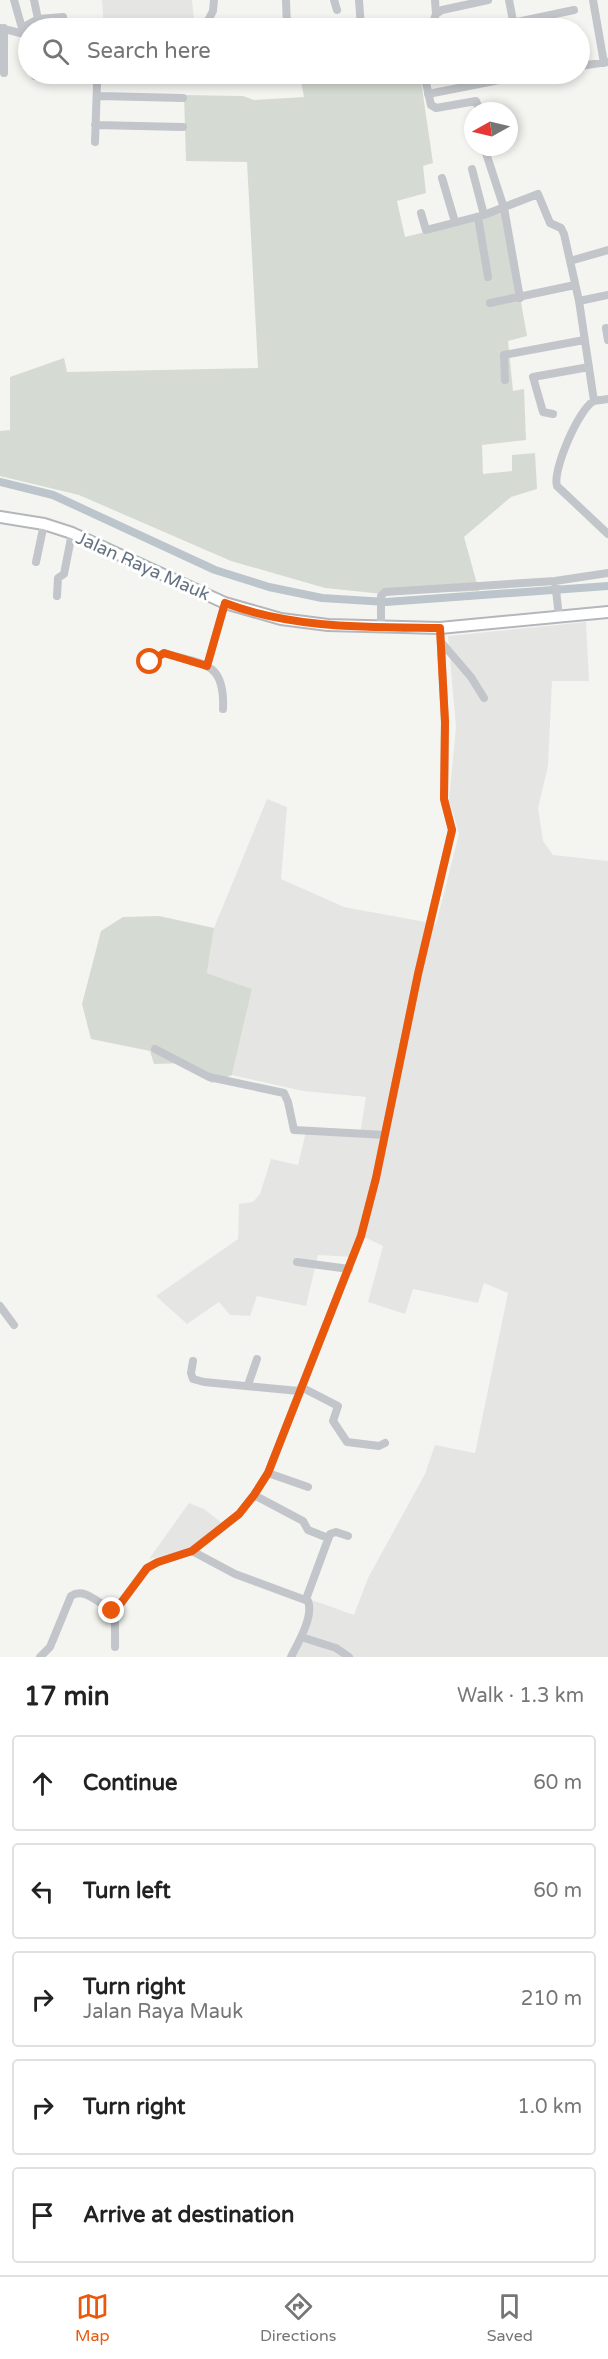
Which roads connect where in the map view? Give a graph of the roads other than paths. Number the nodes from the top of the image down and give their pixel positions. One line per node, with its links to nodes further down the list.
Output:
1 (14, 0): 14 (street)
2 (34, 0): 15 (street)
3 (214, 0): 16 (street)
4 (286, 0): 17 (street)
5 (334, 0): 11 (street)
6 (359, 0): 18 (street)
7 (435, 0): 13 (street)
8 (488, 0): 13 (street)
9 (509, 0): 19 (street)
10 (593, 0): 23 (street)
11 (337, 10)
12 (574, 10): 20 (street)
13 (435, 17)
14 (20, 18)
15 (38, 18)
16 (209, 18)
17 (287, 18)
18 (360, 18)
19 (512, 18)
20 (544, 18)
21 (2, 28): 22 (street); 25 (street)
22 (18, 30)
23 (606, 63): 24 (street)
24 (590, 65)
25 (4, 73)
26 (97, 84): 30 (street)
27 (426, 84): 29 (street)
28 (477, 84): 29 (street)
29 (428, 94): 32 (street)
30 (98, 96): 31 (street); 33 (street)
31 (183, 98)
32 (464, 103)
33 (95, 125): 34 (street); 35 (street)
34 (183, 127)
35 (95, 142)
36 (487, 156): 39 (street)
37 (472, 169): 41 (street)
38 (442, 178): 42 (street)
39 (504, 208): 41 (street); 44 (street); 48 (street)
40 (421, 213): 42 (street)
41 (481, 216): 42 (street); 45 (street)
42 (455, 222)
43 (608, 250): 44 (street)
44 (570, 261): 46 (street)
45 (488, 278)
46 (575, 285): 48 (street); 49 (street)
47 (608, 295): 49 (street)
48 (520, 298): 50 (street)
49 (579, 301): 52 (street)
50 (490, 303)
51 (606, 328): 53 (street)
52 (584, 340): 54 (street); 55 (street)
53 (608, 340)
54 (589, 367): 57 (street); 58 (street)
55 (505, 380)
56 (608, 399): 57 (street)
57 (594, 401): 62 (street)
58 (553, 414)
59 (0, 517): 60 (main road, Jalan Raya Mauk)
60 (44, 524): 61 (main road, Jalan Raya Mauk); 63 (street)
61 (72, 533): 66 (street); 67 (main road, Jalan Raya Mauk)
62 (608, 534)
63 (36, 562)
64 (608, 573): 65 (street)
65 (555, 584): 69 (street); 70 (street)
66 (57, 596)
67 (225, 603): 70 (main road, Jalan Raya Mauk); 74 (street)
68 (608, 612): 69 (main road, Jalan Raya Mauk)
69 (558, 613): 71 (main road, Jalan Raya Mauk)
70 (381, 623): 71 (main road, Jalan Raya Mauk)
71 (440, 628): 72 (street)
72 (441, 642): 75 (street); 78 (street)
73 (150, 662): 74 (street)
74 (207, 666): 76 (street)
75 (484, 698)
76 (223, 709)
77 (155, 1049): 78 (street)
78 (385, 1135): 80 (street)
79 (297, 1262): 80 (street)
80 (349, 1269): 86 (street)
81 (0, 1306): 82 (street)
82 (14, 1325)
83 (257, 1359): 85 (street)
84 (193, 1361): 85 (street)
85 (248, 1385): 86 (street)
86 (300, 1389): 87 (street); 88 (street)
87 (385, 1443)
88 (268, 1473): 89 (street); 90 (street)
89 (308, 1487)
90 (254, 1495): 92 (street); 93 (street)
91 (348, 1536): 92 (street)
92 (328, 1538): 94 (street)
93 (192, 1551): 94 (street); 95 (street)
94 (306, 1599): 96 (street)
95 (115, 1611): 97 (street); 98 (street)
96 (301, 1636): 99 (street); 100 (street)
97 (115, 1647)
98 (40, 1657)
99 (291, 1657)
100 (349, 1657)

